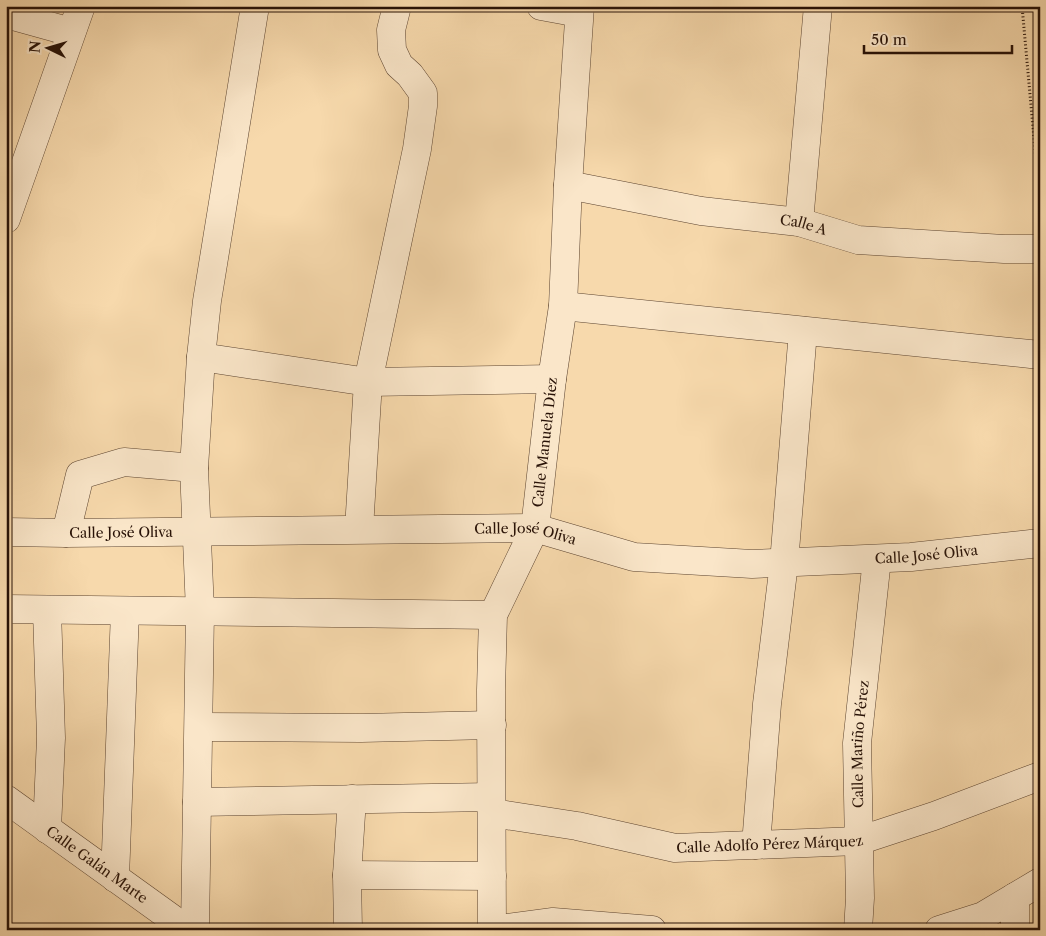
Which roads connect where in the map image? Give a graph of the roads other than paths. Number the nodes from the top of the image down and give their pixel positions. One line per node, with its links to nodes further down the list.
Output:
1 (81, 6): 8 (street)
2 (255, 6): 16 (street)
3 (397, 6): 18 (street)
4 (541, 6): 6 (street)
5 (818, 6): 11 (street)
6 (579, 10): 9 (street, Calle Manuela Díez)
7 (6, 14): 8 (street)
8 (70, 32): 10 (street)
9 (568, 185): 11 (street, Calle A); 13 (street, Calle Manuela Díez)
10 (6, 219)
11 (799, 222): 12 (street, Calle A)
12 (1040, 249)
13 (563, 306): 14 (street); 17 (street, Calle Manuela Díez)
14 (803, 331): 15 (street); 27 (street)
15 (1040, 355)
16 (200, 357): 18 (street); 19 (street)
17 (552, 379): 18 (street); 20 (street, Calle Manuela Díez)
18 (368, 382): 21 (street)
19 (194, 468): 22 (street); 24 (street)
20 (535, 528): 21 (street, Calle José Oliva); 27 (street, Calle José Oliva); 32 (street, Calle Manuela Díez)
21 (359, 529): 22 (street, Calle José Oliva)
22 (197, 530): 24 (street, Calle José Oliva); 31 (street)
23 (6, 532): 24 (street, Calle José Oliva)
24 (66, 533)
25 (1040, 543): 26 (street, Calle José Oliva)
26 (877, 559): 27 (street, Calle José Oliva); 41 (street, Calle Mariño Pérez)
27 (784, 563): 42 (street)
28 (6, 609): 29 (street)
29 (47, 610): 30 (street); 40 (street)
30 (125, 610): 31 (street); 45 (street)
31 (200, 612): 32 (street); 34 (street)
32 (493, 615): 33 (street, Calle Manuela Díez)
33 (492, 725): 34 (street); 39 (street, Calle Manuela Díez)
34 (199, 727): 38 (street)
35 (1040, 776): 41 (street, Calle Adolfo Pérez Márquez)
36 (6, 799): 40 (street, Calle Galán Marte)
37 (352, 799): 38 (street, Calle Adolfo Pérez Márquez); 39 (street, Calle Adolfo Pérez Márquez); 43 (street)
38 (197, 802): 49 (street)
39 (492, 805): 42 (street, Calle Adolfo Pérez Márquez); 44 (street, Calle Manuela Díez)
40 (47, 829): 45 (street, Calle Galán Marte)
41 (858, 841): 42 (street, Calle Adolfo Pérez Márquez); 53 (street, Calle Mariño Pérez)
42 (756, 846)
43 (347, 874): 44 (street); 50 (street)
44 (492, 876): 51 (street, Calle Manuela Díez)
45 (116, 878): 48 (street, Calle Galán Marte)
46 (1040, 882): 47 (street)
47 (1015, 897): 54 (street); 55 (street)
48 (188, 930)
49 (195, 930)
50 (348, 930)
51 (492, 930): 52 (street)
52 (652, 930)
53 (858, 930)
54 (939, 930)
55 (1015, 930)

